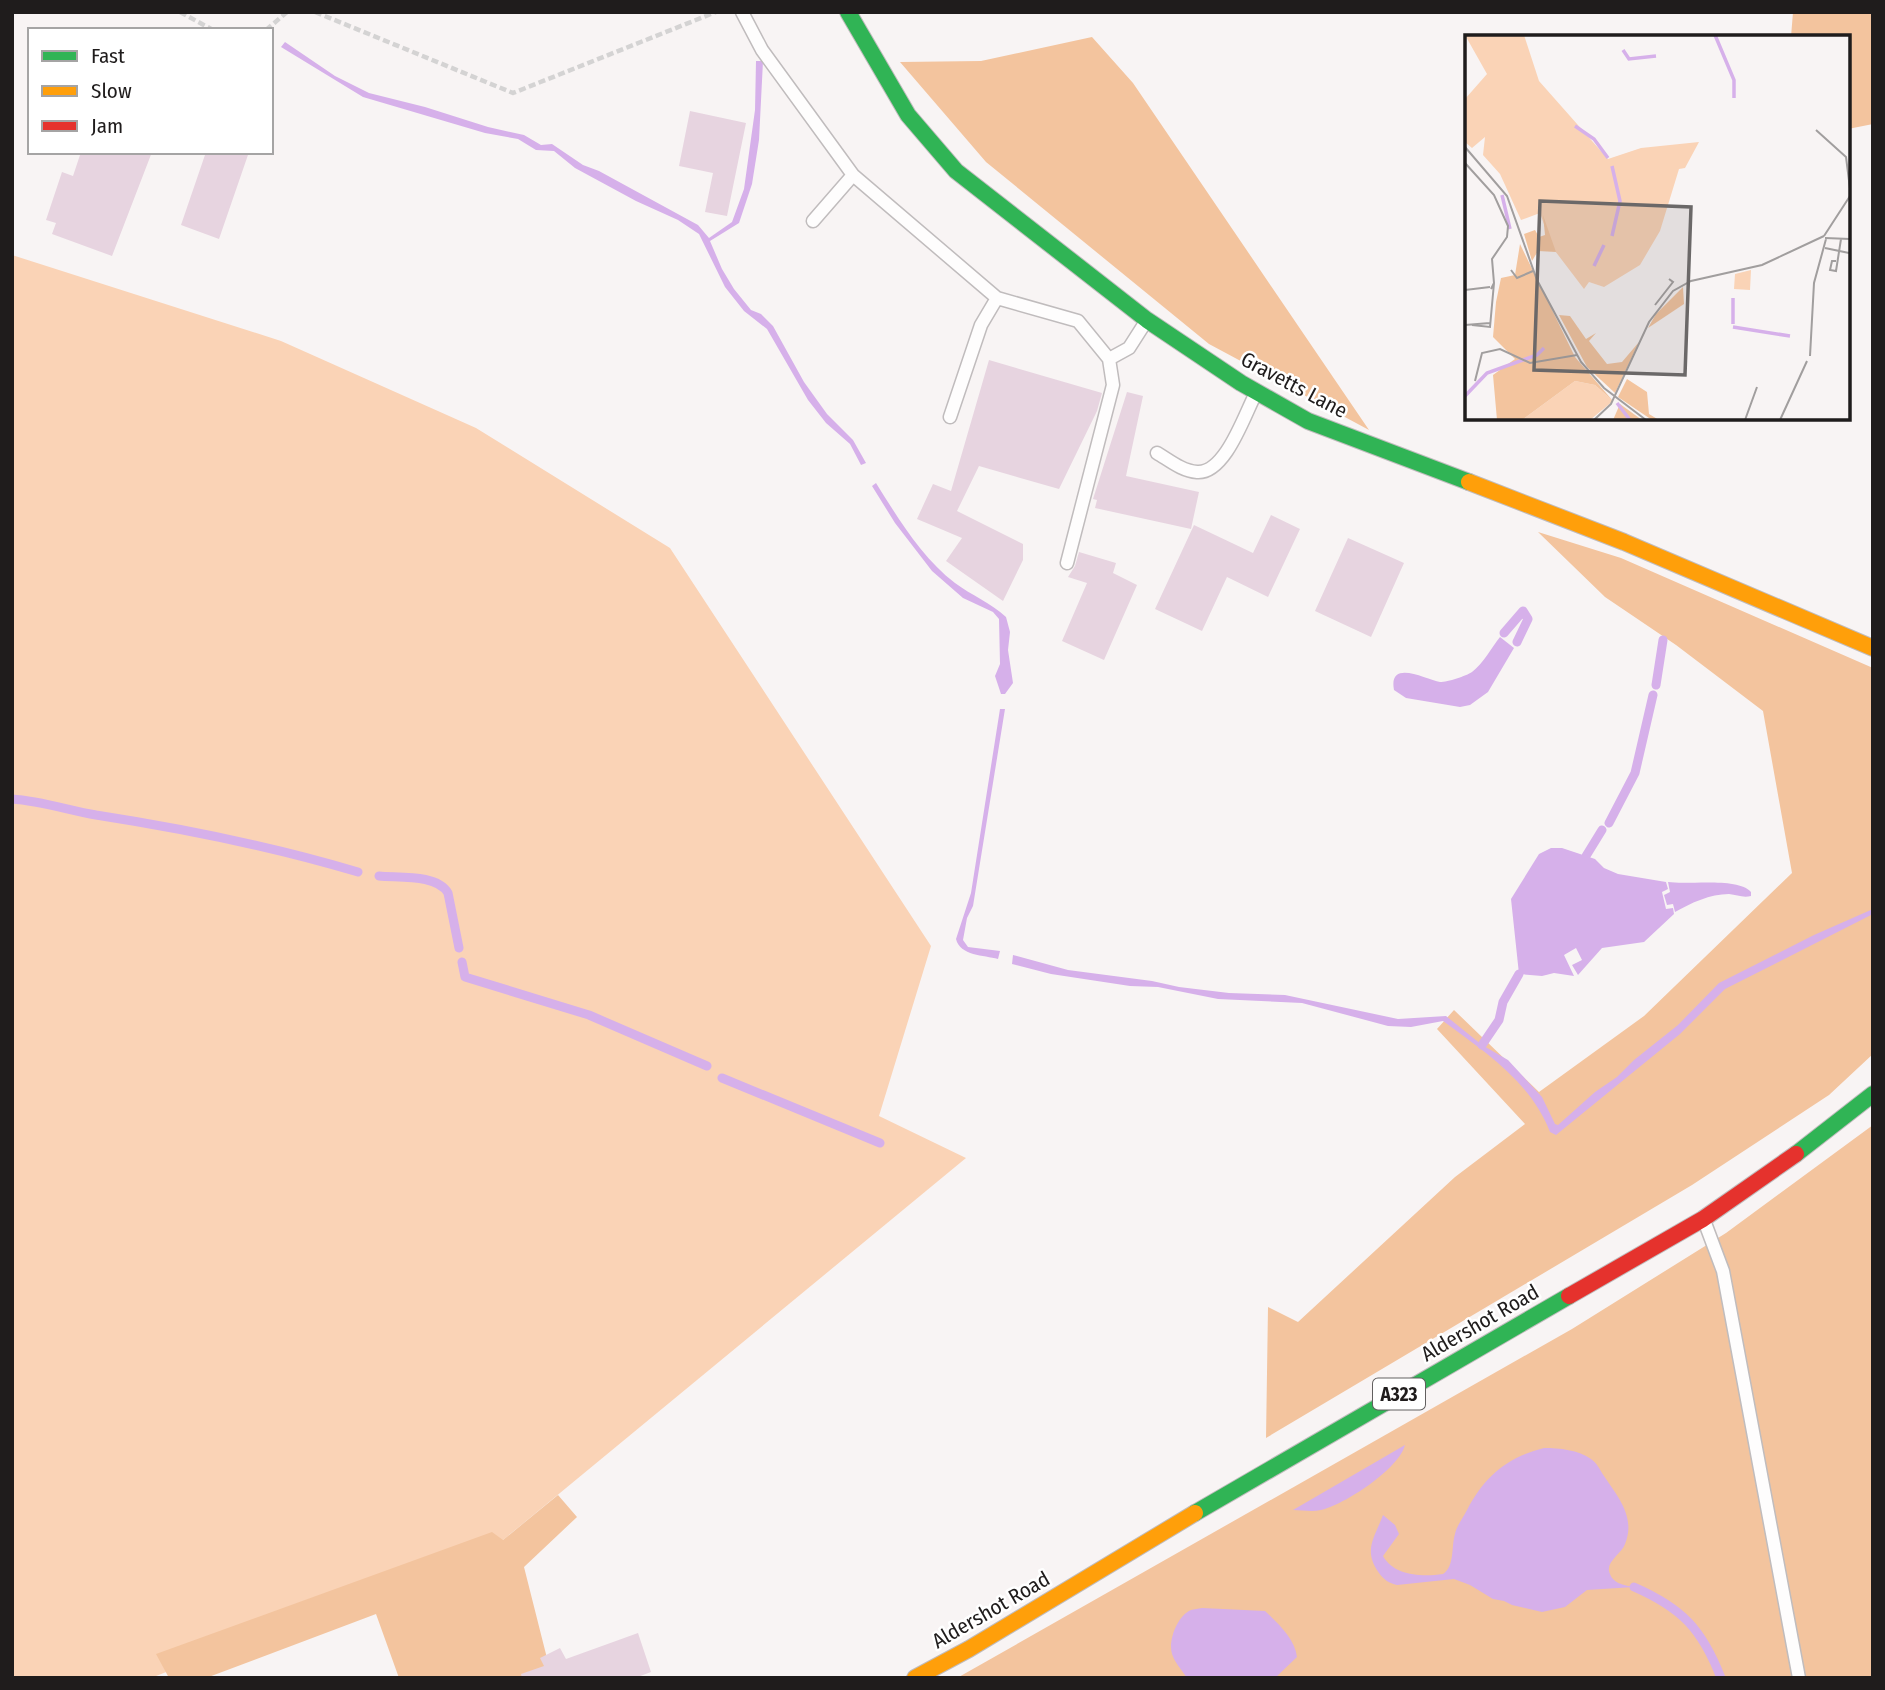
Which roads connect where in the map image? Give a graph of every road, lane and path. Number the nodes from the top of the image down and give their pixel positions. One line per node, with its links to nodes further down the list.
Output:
1 (180, 12): 7 (path)
2 (287, 12): 8 (path)
3 (315, 12): 4 (path)
4 (716, 12)
5 (743, 12): 9 (lane)
6 (848, 12): 12 (street, Gravetts Lane)
7 (209, 28)
8 (268, 28)
9 (853, 175): 10 (lane); 11 (lane)
10 (813, 221)
11 (997, 298): 13 (lane); 15 (lane)
12 (1147, 320): 13 (lane); 14 (street, Gravetts Lane)
13 (1109, 359): 17 (lane)
14 (1257, 391): 16 (lane); 18 (street, Gravetts Lane)
15 (950, 417)
16 (1157, 453)
17 (1067, 563)
18 (1873, 648)
19 (1873, 1094): 20 (street, Aldershot Road / A323)
20 (1703, 1219): 21 (street, Aldershot Road / A323); 22 (lane)
21 (915, 1678)
22 (1799, 1678)

